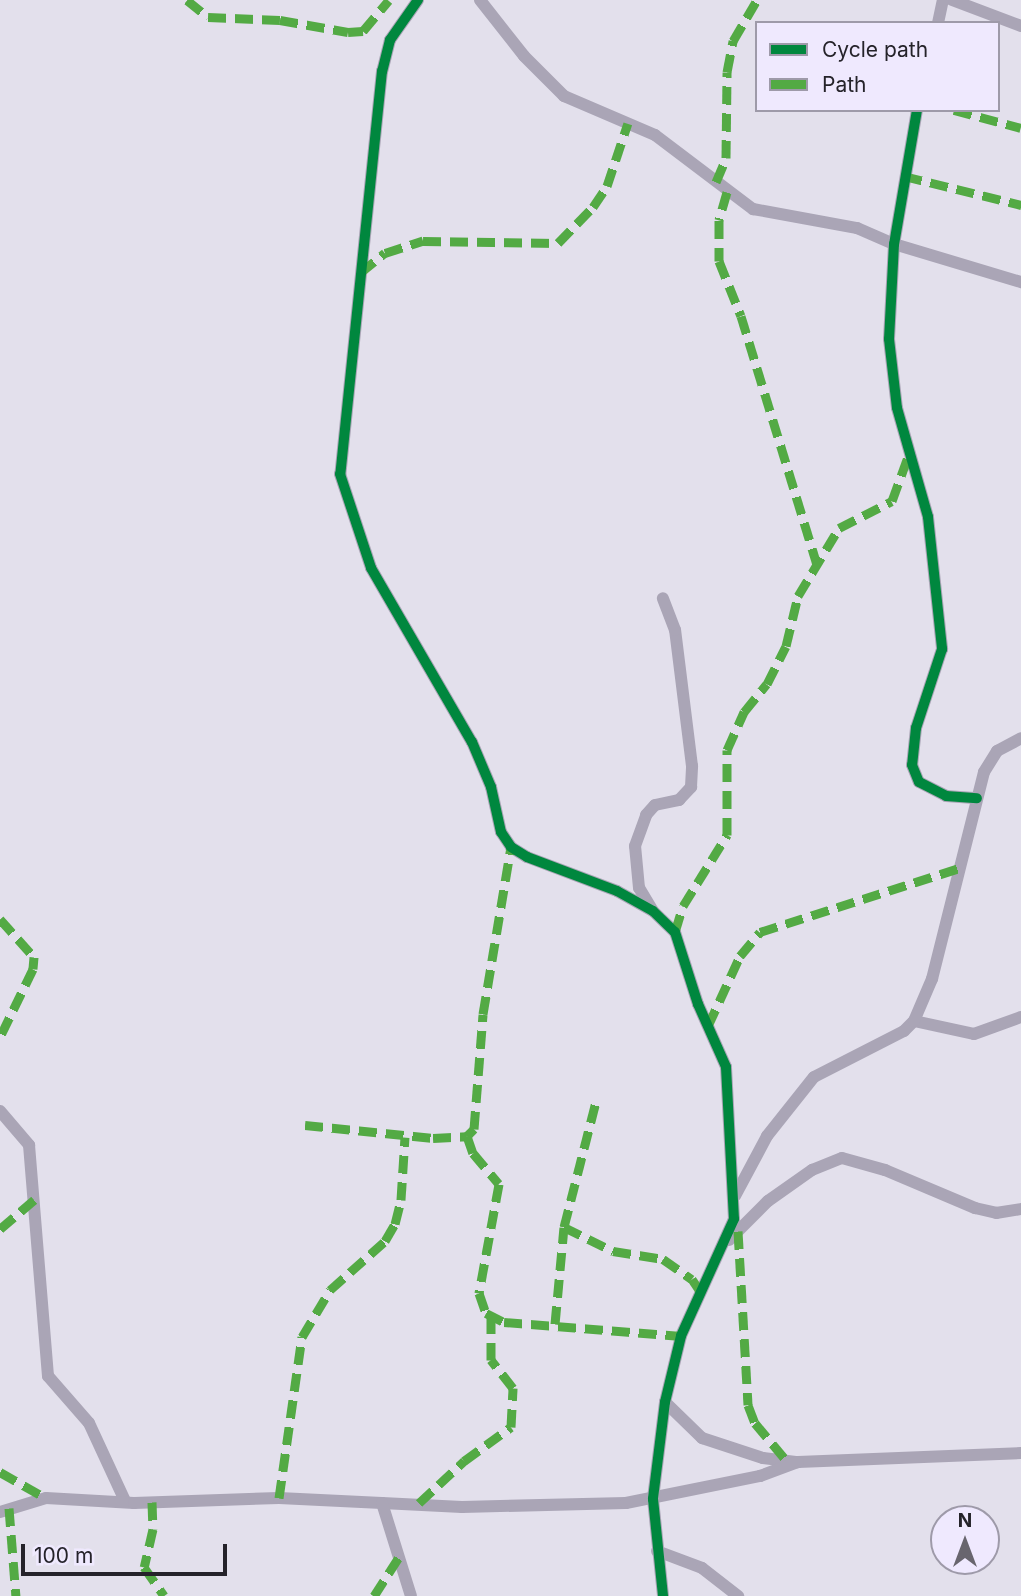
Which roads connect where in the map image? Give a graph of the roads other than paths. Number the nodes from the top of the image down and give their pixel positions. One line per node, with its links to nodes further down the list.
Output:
1 (418, 0): 13 (street)
2 (480, 0): 8 (street)
3 (943, 0): 5 (street)
4 (952, 0): 6 (street)
5 (938, 21)
6 (1021, 26)
7 (917, 112): 8 (street)
8 (894, 244): 9 (street); 12 (street)
9 (1021, 282)
10 (663, 598): 13 (street)
11 (1021, 738): 12 (street)
12 (977, 798): 15 (street)
13 (653, 911): 17 (street)
14 (1021, 1017): 15 (street)
15 (914, 1021): 17 (street)
16 (0, 1111): 24 (street)
17 (735, 1197): 19 (street)
18 (1021, 1209): 19 (street)
19 (728, 1240): 20 (street)
20 (666, 1402): 22 (street); 23 (street)
21 (1021, 1453): 22 (street)
22 (798, 1462): 23 (street)
23 (653, 1499): 25 (street); 27 (street)
24 (125, 1501): 25 (street); 26 (street)
25 (382, 1503): 28 (street)
26 (0, 1512)
27 (657, 1550): 29 (street); 30 (street)
28 (411, 1596)
29 (663, 1596)
30 (738, 1596)

